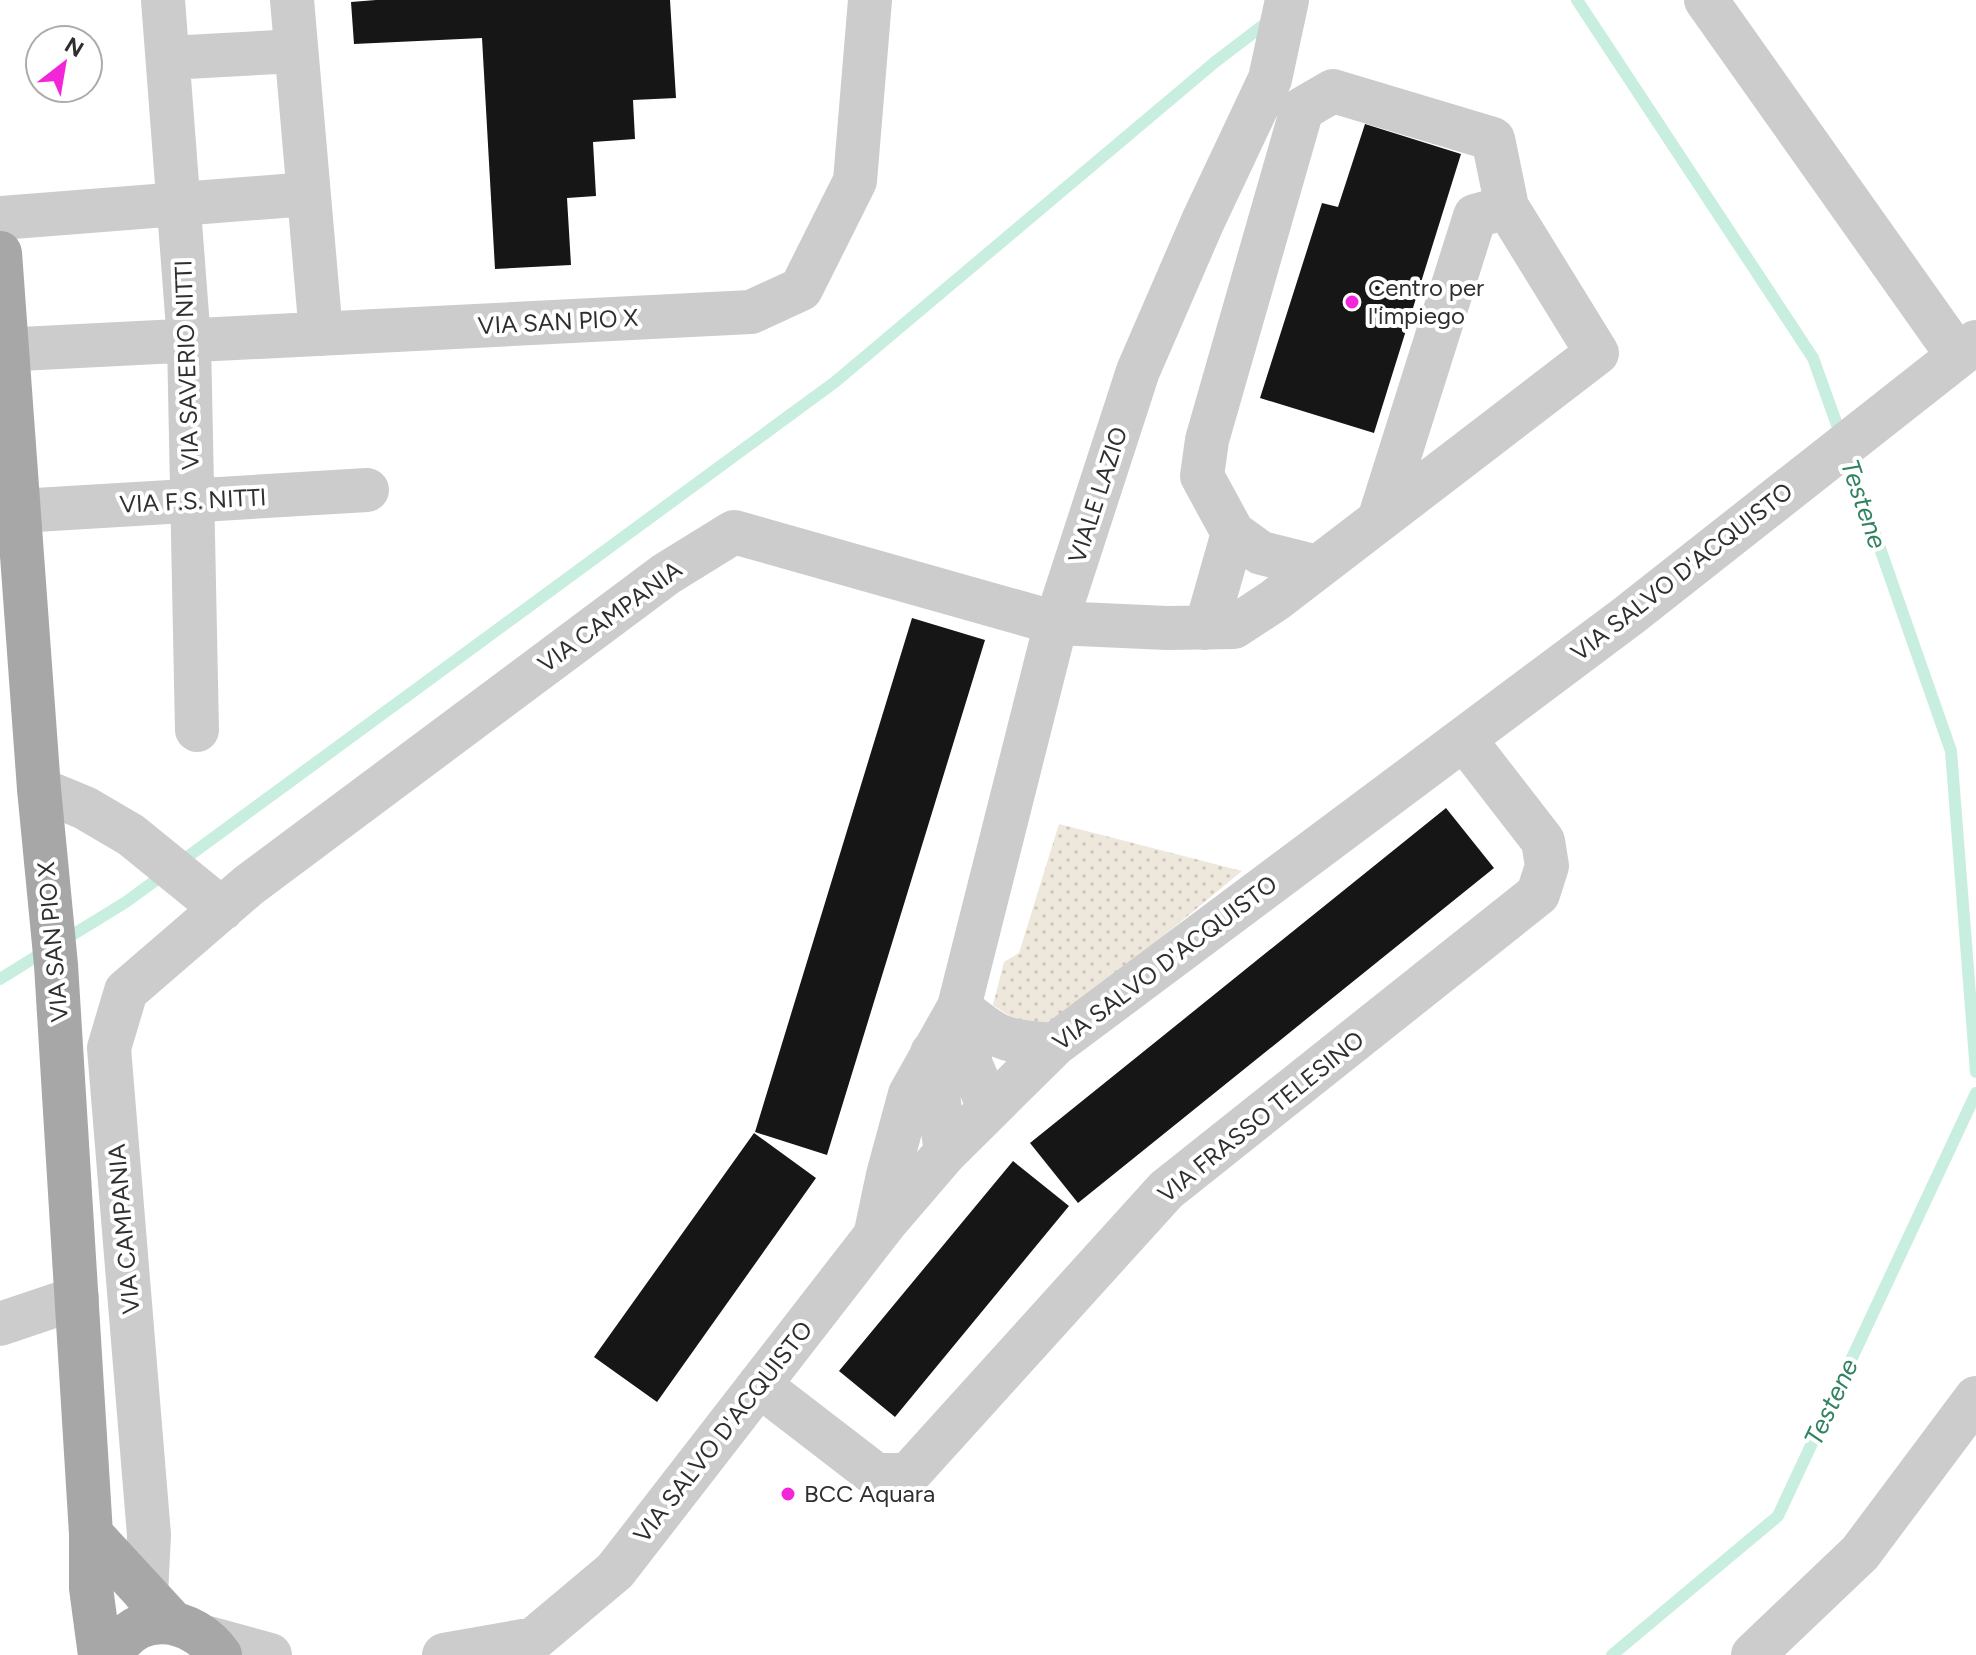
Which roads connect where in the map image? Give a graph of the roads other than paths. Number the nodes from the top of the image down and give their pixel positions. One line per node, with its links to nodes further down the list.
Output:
1 (163, 0): 7 (street, VIA SAVERIO NITTI)
2 (292, 0): 6 (street)
3 (870, 0): 13 (street, VIA SAN PIO X)
4 (1287, 0): 23 (street, VIALE LAZIO)
5 (1706, 0): 16 (street)
6 (296, 51): 7 (street); 8 (street)
7 (168, 58): 9 (street, VIA SAVERIO NITTI)
8 (308, 194): 9 (street); 13 (street)
9 (178, 204): 11 (street); 14 (street, VIA SAVERIO NITTI)
10 (1507, 207): 20 (street); 20 (street, VIA CAMPANIA); 21 (street)
11 (0, 218)
12 (0, 253): 15 (main road, VIA SAN PIO X)
13 (321, 334): 14 (street, VIA SAN PIO X)
14 (189, 341): 15 (street, VIA SAN PIO X); 18 (street, VIA SAVERIO NITTI)
15 (4, 350): 19 (main road, VIA SAN PIO X)
16 (1960, 354): 26 (street, VIA SALVO D'ACQUISTO)
17 (367, 490): 18 (street, VIA F.S. NITTI)
18 (192, 501): 19 (street, VIA F.S. NITTI); 25 (street, VIA SAVERIO NITTI)
19 (19, 511): 27 (main road, VIA SAN PIO X)
20 (1379, 520): 22 (street, VIA CAMPANIA)
21 (1233, 533): 22 (street); 24 (street)
22 (1318, 567): 24 (street, VIA CAMPANIA)
23 (1056, 623): 24 (street, VIA CAMPANIA); 28 (street, VIA CAMPANIA); 29 (street, VIALE LAZIO)
24 (1206, 628)
25 (197, 730)
26 (1464, 739): 30 (street, VIA SALVO D'ACQUISTO); 37 (street, VIA FRASSO TELESINO)
27 (39, 789): 28 (street); 35 (main road, VIA SAN PIO X)
28 (222, 909): 40 (street, VIA CAMPANIA)
29 (959, 1007): 30 (street); 31 (street, VIALE LAZIO); 32 (street, VIALE LAZIO)
30 (1054, 1045): 32 (street, VIA SALVO D'ACQUISTO)
31 (932, 1053): 33 (street); 34 (street, VIALE LAZIO)
32 (989, 1108): 33 (street, VIA SALVO D'ACQUISTO)
33 (946, 1152): 34 (street, VIA SALVO D'ACQUISTO)
34 (874, 1238): 37 (street, VIA SALVO D'ACQUISTO)
35 (77, 1298): 36 (street); 39 (main road, VIA SAN PIO X)
36 (0, 1324)
37 (759, 1385): 44 (street, VIA SALVO D'ACQUISTO)
38 (1976, 1398): 45 (street)
39 (91, 1534): 40 (main road); 41 (main road, VIA SAN PIO X)
40 (187, 1628): 42 (main road); 43 (street)
41 (100, 1655)
42 (112, 1655)
43 (270, 1655)
44 (444, 1655)
45 (1753, 1655)

